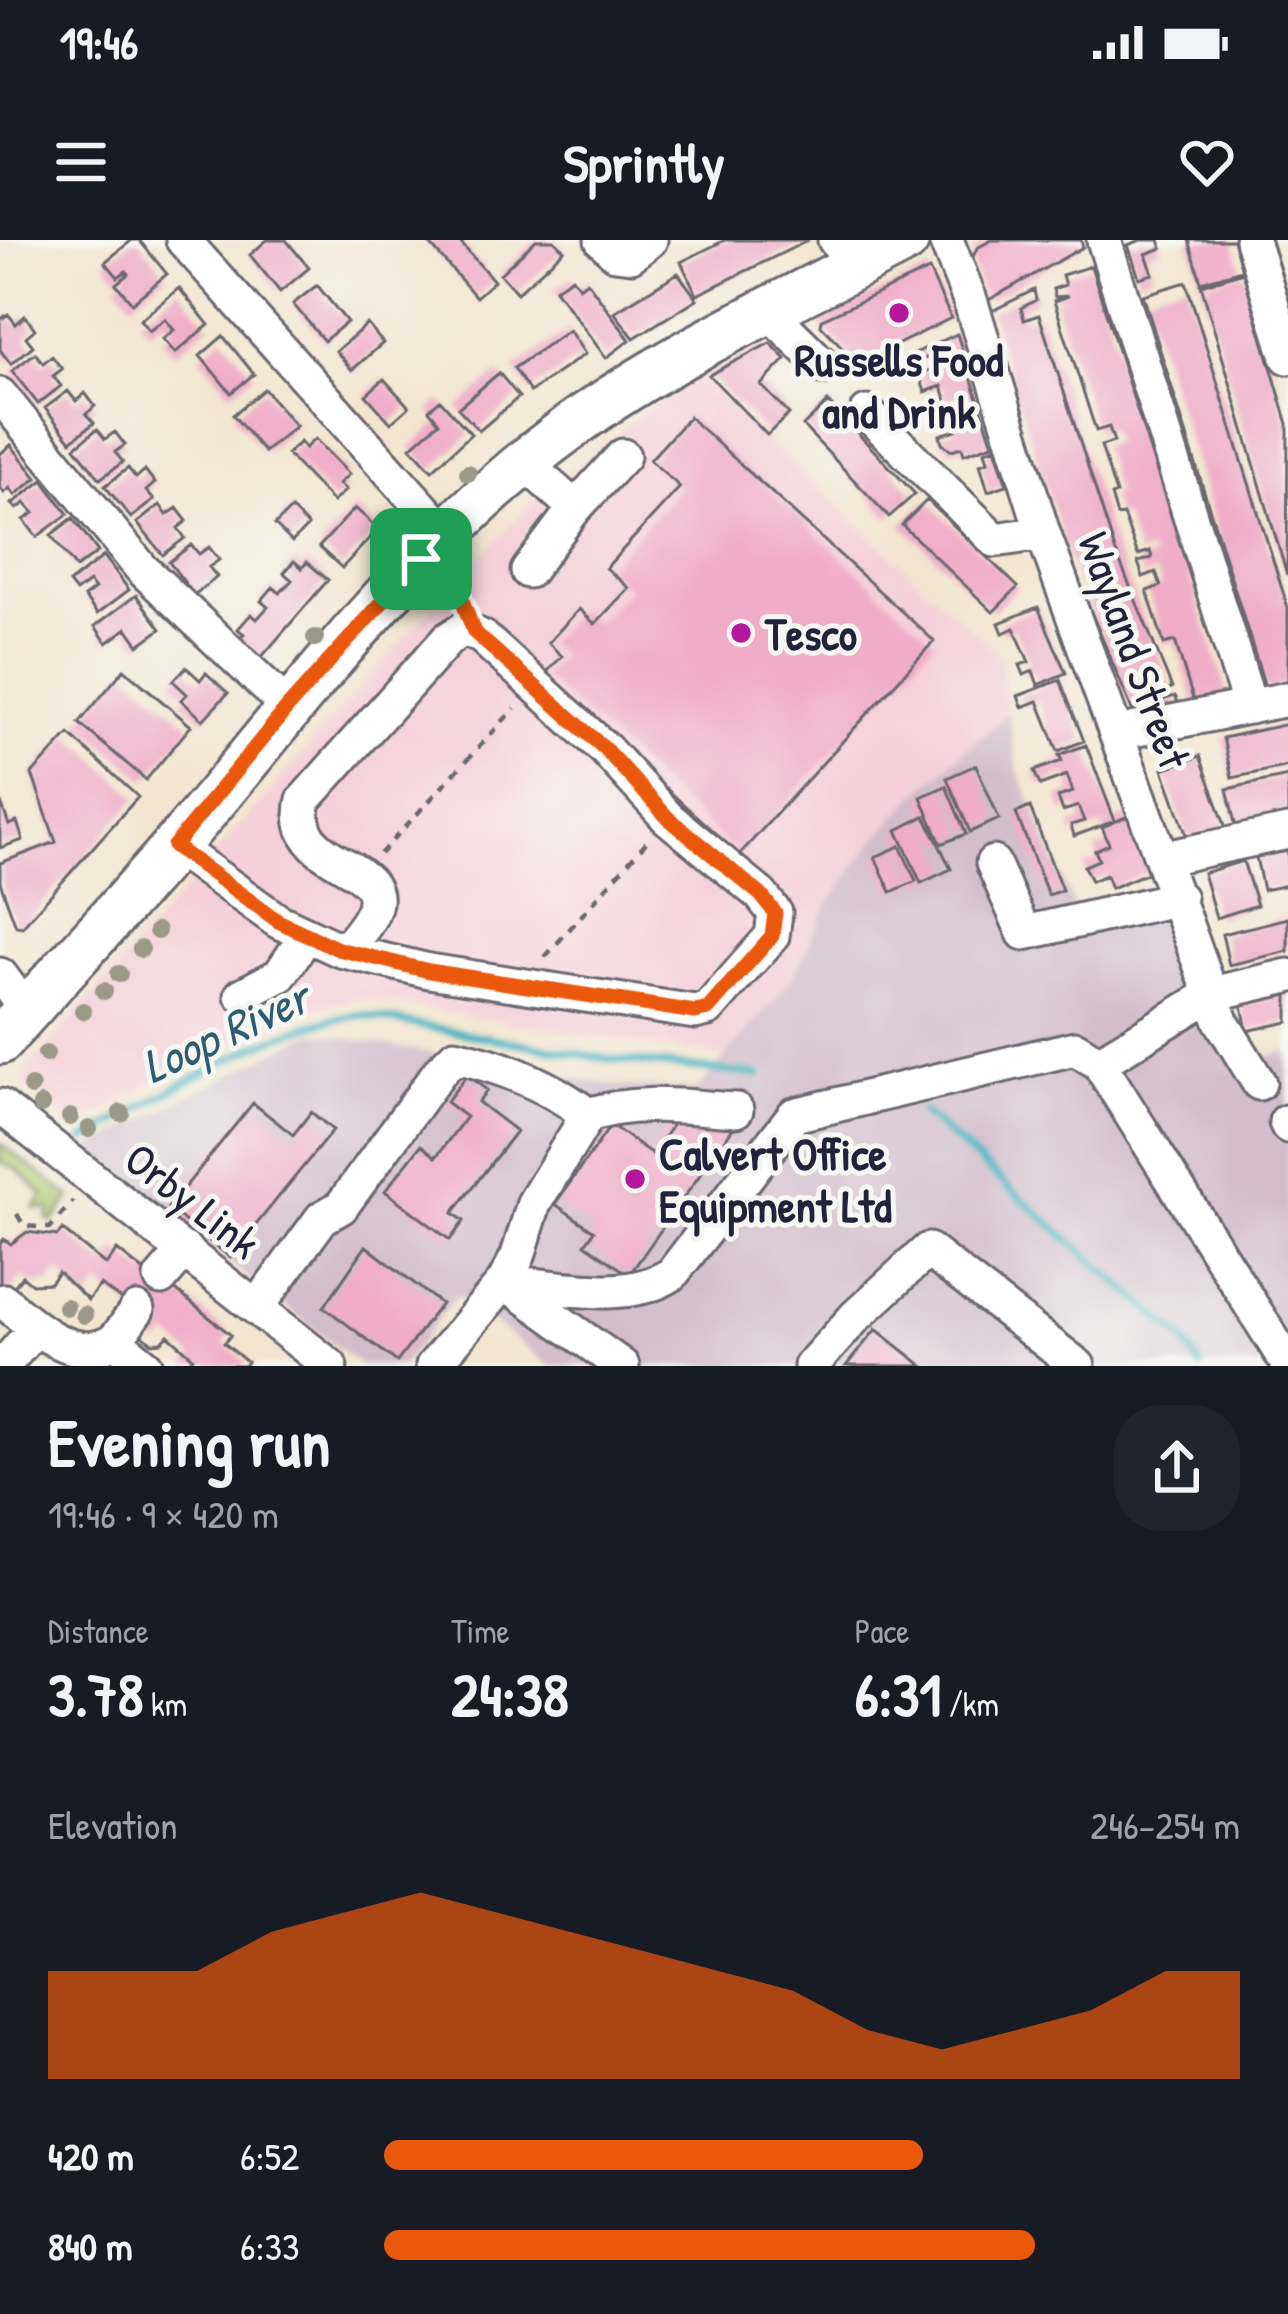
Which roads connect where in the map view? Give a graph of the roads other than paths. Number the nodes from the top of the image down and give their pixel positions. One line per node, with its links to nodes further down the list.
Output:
1 (183, 240): 18 (street)
2 (602, 240): 3 (street)
3 (650, 240)
4 (906, 240): 8 (main road)
5 (946, 240): 17 (street, Wayland Street)
6 (1104, 240): 22 (street)
7 (1252, 240): 10 (street)
8 (845, 253): 9 (main road)
9 (767, 310): 11 (street); 15 (main road)
10 (1288, 357)
11 (825, 367)
12 (0, 395): 21 (street)
13 (867, 412): 17 (street)
14 (623, 456): 16 (street)
15 (525, 463): 16 (street); 18 (main road)
16 (574, 508): 19 (street)
17 (1043, 532): 23 (street, Wayland Street)
18 (433, 546): 21 (main road)
19 (528, 571)
20 (1288, 699): 22 (street)
21 (288, 707): 25 (main road)
22 (1250, 707): 23 (street)
23 (1117, 733): 26 (street, Wayland Street)
24 (1288, 832): 26 (street)
25 (174, 846): 29 (street); 35 (main road)
26 (1165, 858): 28 (street, Wayland Street)
27 (993, 863): 28 (street)
28 (1179, 898): 33 (street, Wayland Street)
29 (306, 935): 30 (street); 34 (street)
30 (344, 951): 30 (street)
31 (0, 975): 35 (street)
32 (1288, 976): 33 (street)
33 (1212, 994): 36 (street); 37 (street, Wayland Street)
34 (242, 995)
35 (13, 1026)
36 (1099, 1063): 43 (street); 49 (street)
37 (1259, 1083)
38 (0, 1106): 41 (street, Orby Link)
39 (736, 1110): 40 (street)
40 (588, 1114): 43 (street); 45 (street)
41 (185, 1250): 42 (street); 45 (street, Orby Link)
42 (161, 1278)
43 (504, 1282): 53 (street); 54 (street)
44 (4, 1300): 47 (street)
45 (258, 1306): 52 (street, Orby Link)
46 (137, 1310): 48 (street)
47 (35, 1328): 48 (street); 50 (street)
48 (114, 1340): 51 (street)
49 (1283, 1344)
50 (9, 1359)
51 (146, 1366)
52 (330, 1366)
53 (433, 1366)
54 (622, 1366)
55 (811, 1366): 56 (street)
56 (1078, 1366)

